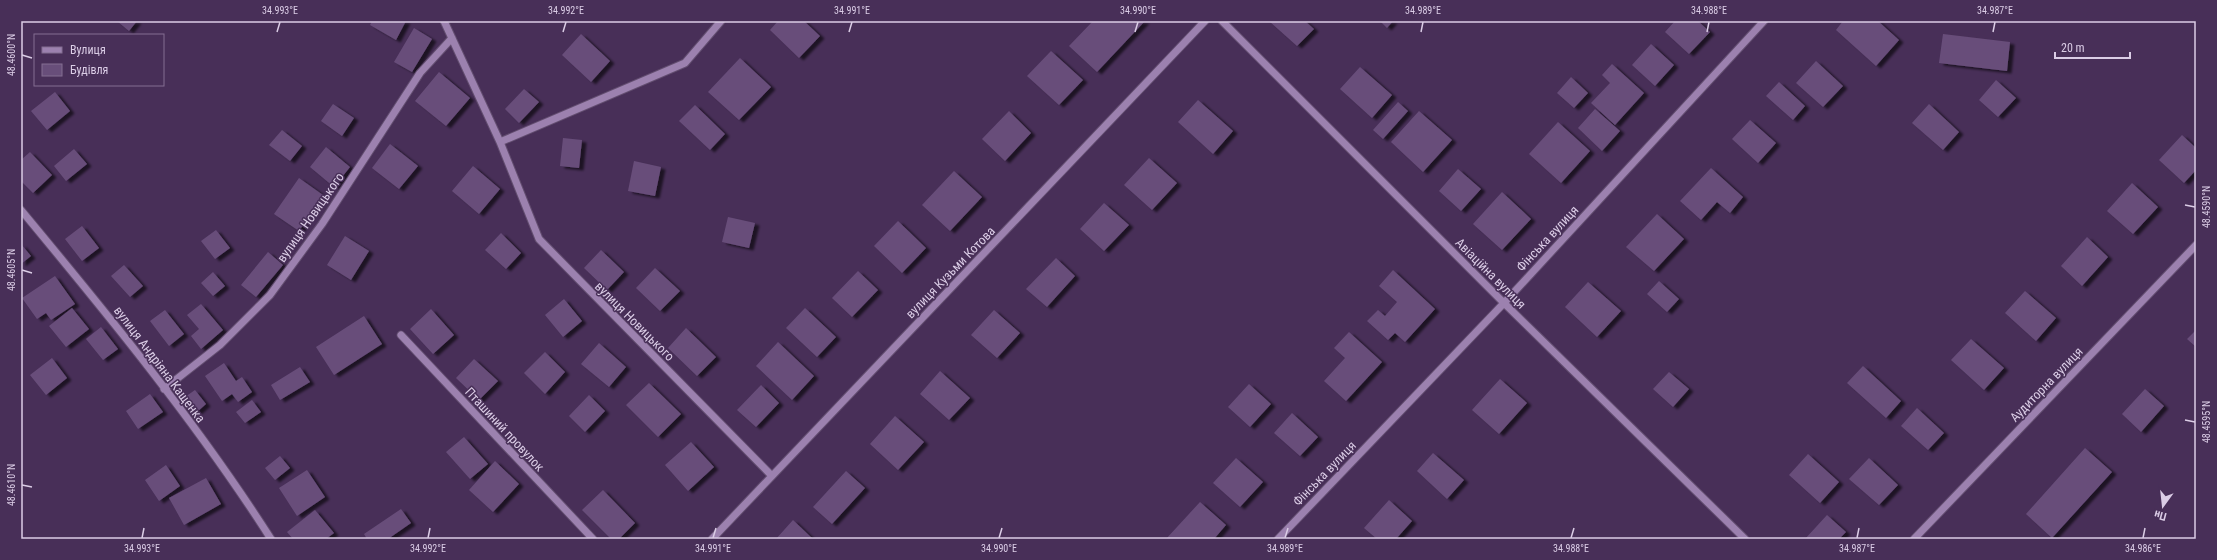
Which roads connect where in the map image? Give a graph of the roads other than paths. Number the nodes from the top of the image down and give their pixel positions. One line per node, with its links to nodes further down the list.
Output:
1 (444, 21): 6 (street, вулиця Новицького)
2 (721, 21): 7 (street)
3 (1205, 21): 13 (street, вулиця Кузьми Котова)
4 (1222, 21): 10 (street, Авіаційна вулиця)
5 (1764, 21): 10 (street, Фінська вулиця)
6 (452, 38): 7 (street, вулиця Новицького); 12 (street, вулиця Новицького)
7 (500, 142): 13 (street, вулиця Новицького)
8 (21, 210): 12 (street, вулиця Андріяна Кащенка)
9 (2196, 246): 19 (street, Аудиторна вулиця)
10 (1504, 302): 17 (street, Фінська вулиця); 18 (street, Авіаційна вулиця)
11 (401, 335): 15 (street, Пташиний провулок)
12 (164, 389): 14 (street, вулиця Андріяна Кащенка)
13 (772, 476): 16 (street, вулиця Кузьми Котова)
14 (271, 539)
15 (592, 539)
16 (712, 539)
17 (1278, 539)
18 (1745, 539)
19 (1914, 539)

